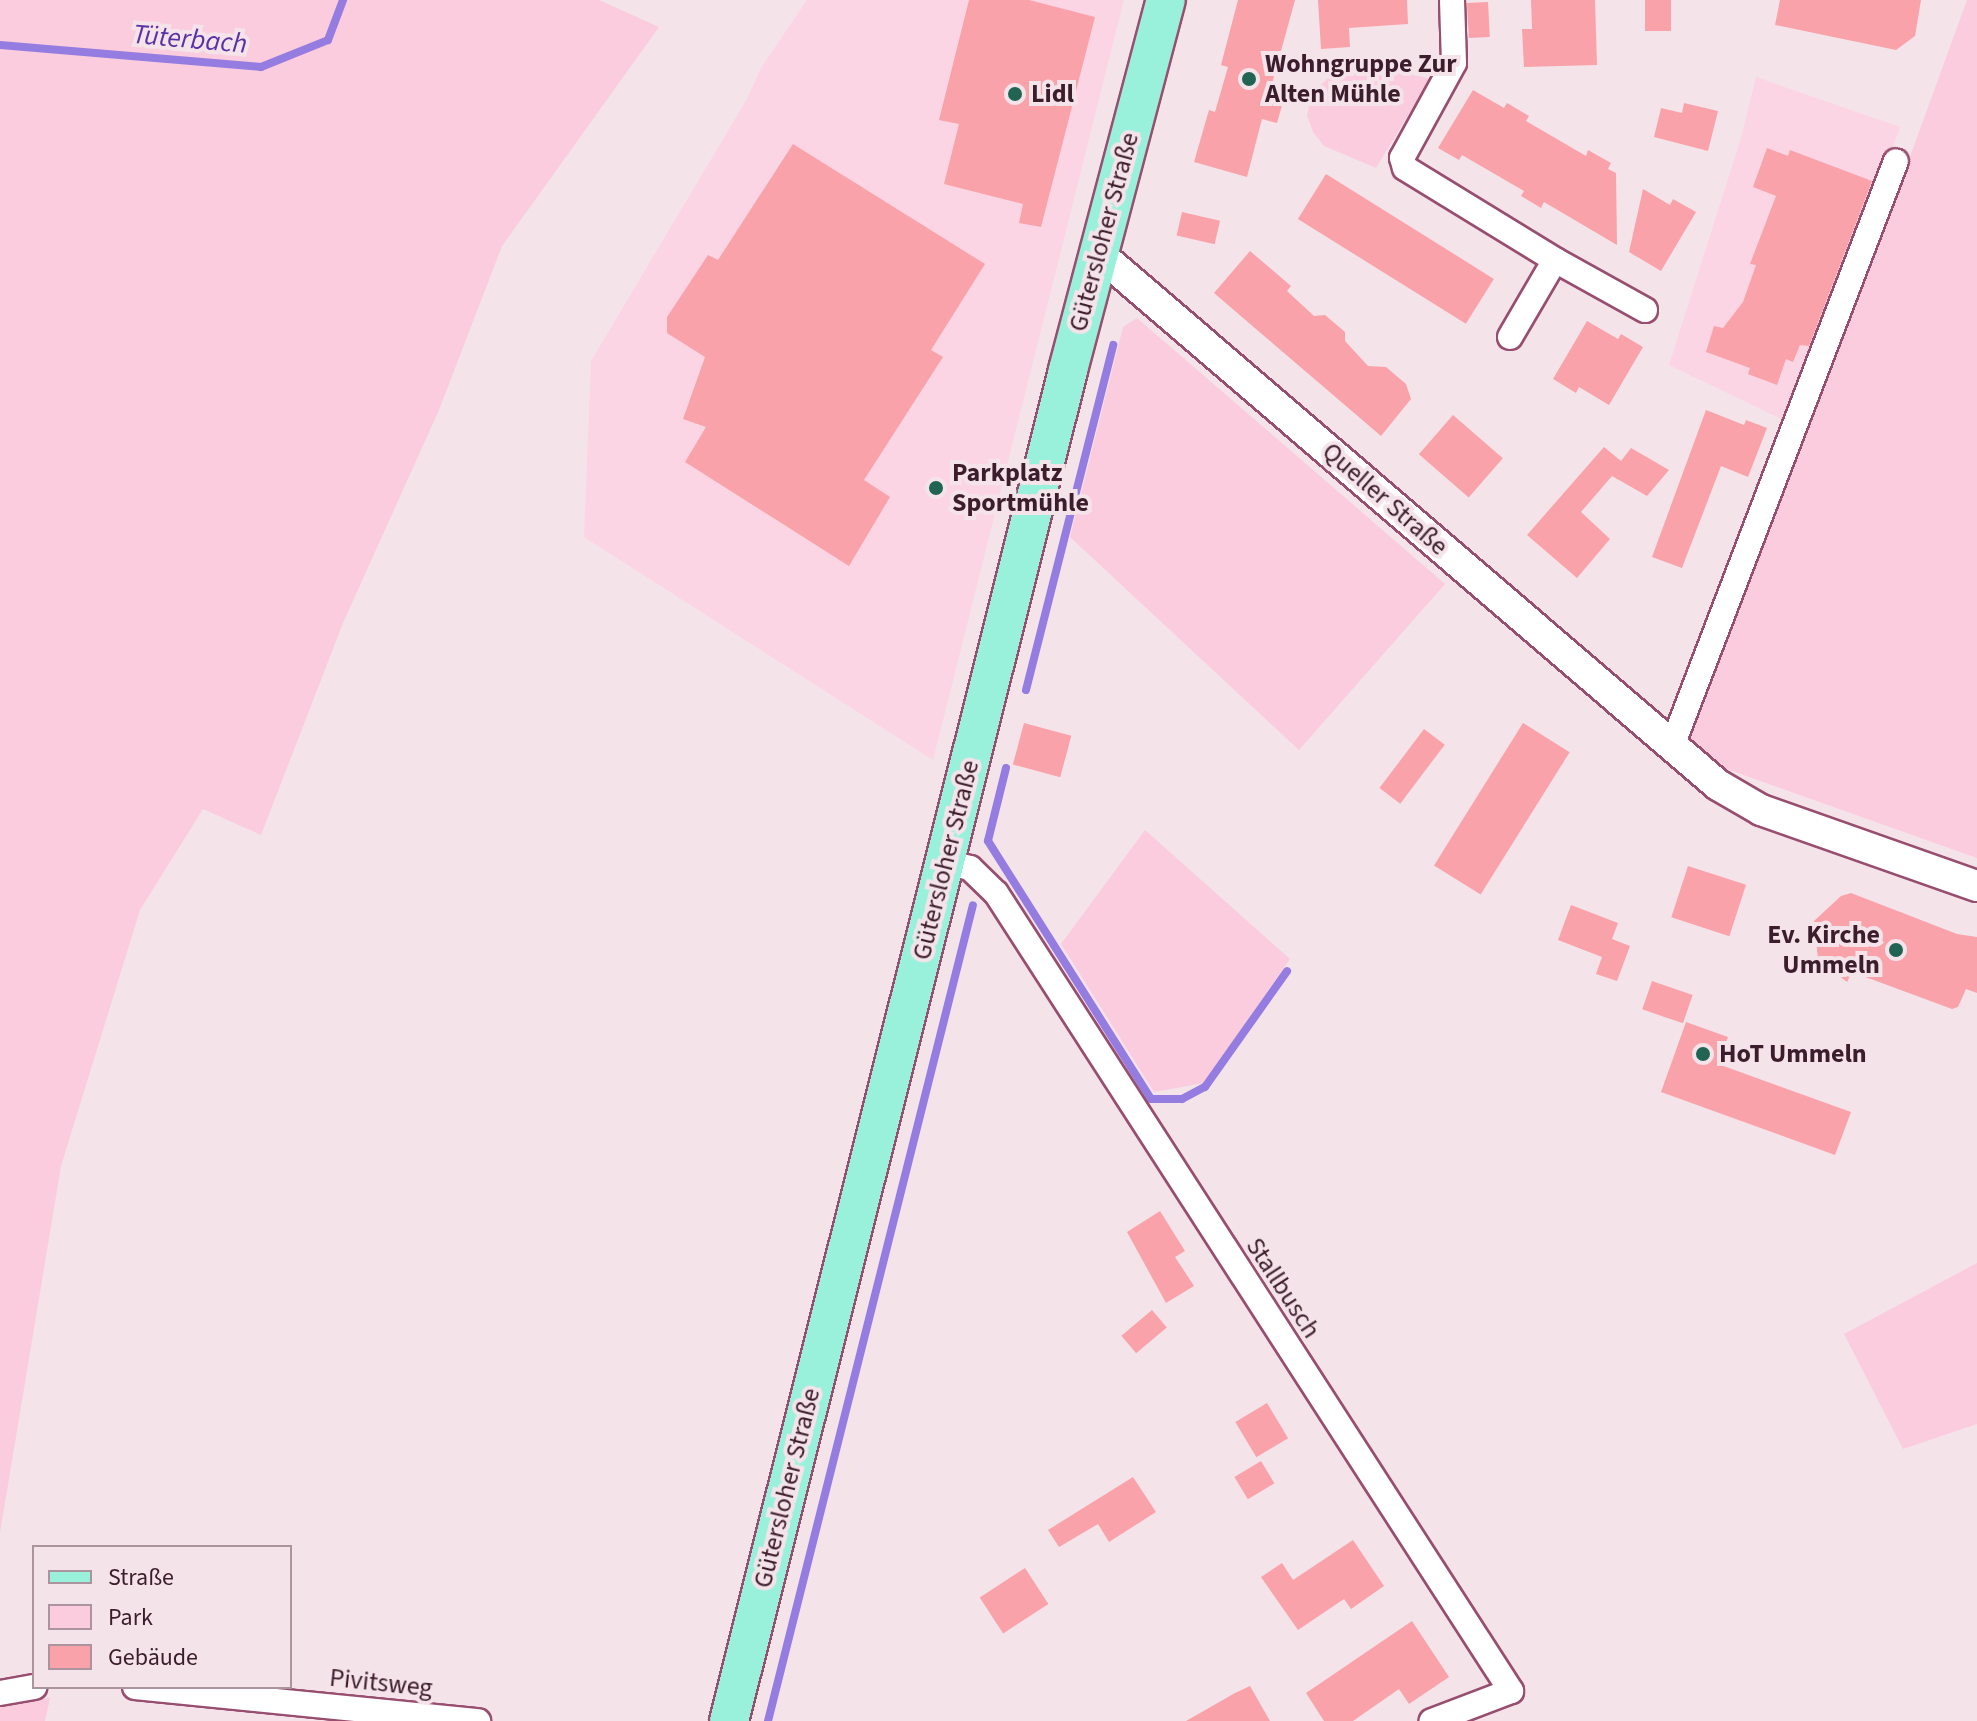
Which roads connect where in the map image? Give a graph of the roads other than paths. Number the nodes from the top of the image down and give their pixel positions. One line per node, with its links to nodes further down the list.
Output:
1 (1166, 0): 4 (main road, Gütersloher Straße)
2 (1452, 0): 5 (street)
3 (1896, 161): 8 (street)
4 (1098, 253): 8 (street, Queller Straße); 9 (main road, Gütersloher Straße)
5 (1555, 260): 6 (street); 7 (street)
6 (1645, 310)
7 (1510, 337)
8 (1672, 746): 10 (street, Queller Straße)
9 (947, 862): 15 (main road, Gütersloher Straße); 16 (street, Stallbusch)
10 (1977, 886)
11 (32, 1687): 13 (street)
12 (155, 1689): 14 (street, Pivitsweg)
13 (0, 1693)
14 (478, 1721)
15 (729, 1721)
16 (1432, 1721)

